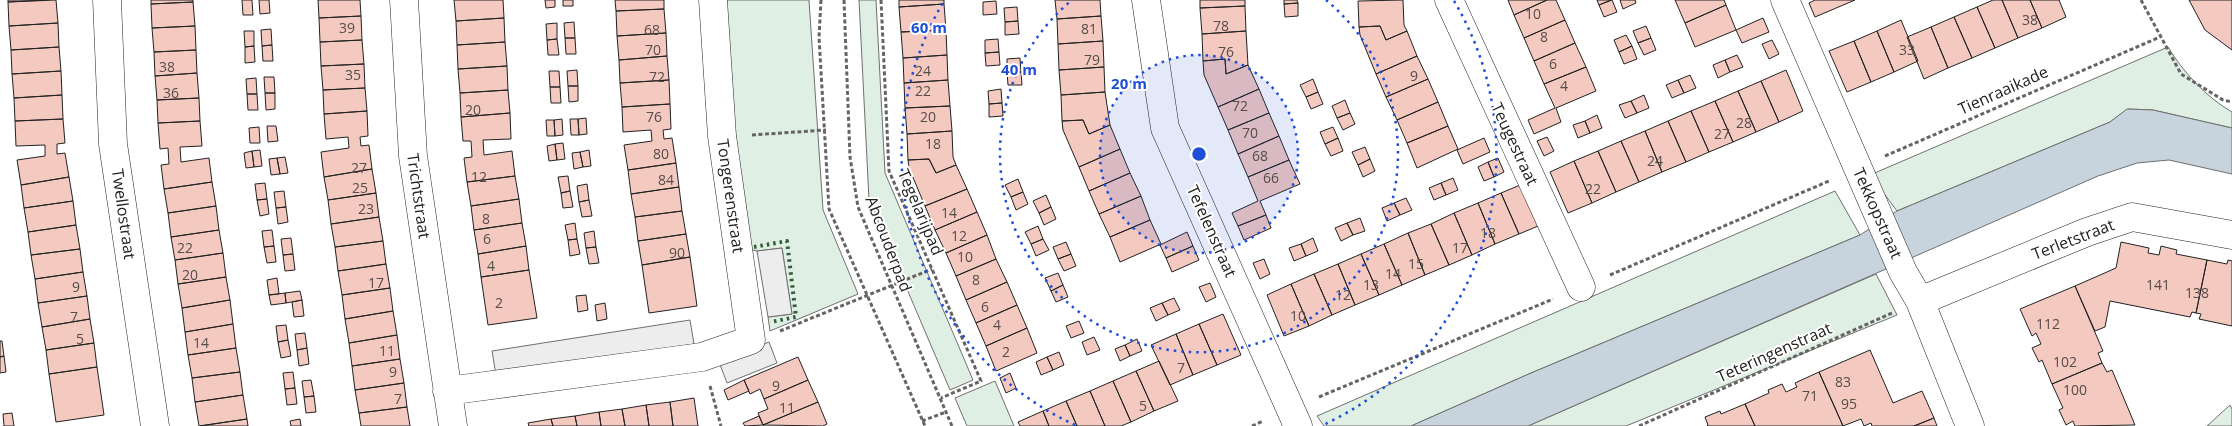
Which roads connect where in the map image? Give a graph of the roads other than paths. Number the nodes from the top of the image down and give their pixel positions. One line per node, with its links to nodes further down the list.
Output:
1 (107, 0): 11 (street, Twellostraat)
2 (404, 0): 10 (street, Trichtstraat)
3 (712, 0): 10 (street, Tongerenstraat)
4 (1146, 0): 13 (street, Tefelenstraat)
5 (1450, 0): 8 (street, Teugestraat)
6 (1785, 0): 9 (street, Tekkopstraat)
7 (2232, 235): 9 (street, Terletstraat)
8 (1581, 287)
9 (1920, 301): 14 (street, Tekkopstraat)
10 (447, 391): 12 (street, Trichtstraat)
11 (155, 426)
12 (453, 426)
13 (1298, 426)
14 (1970, 426)

